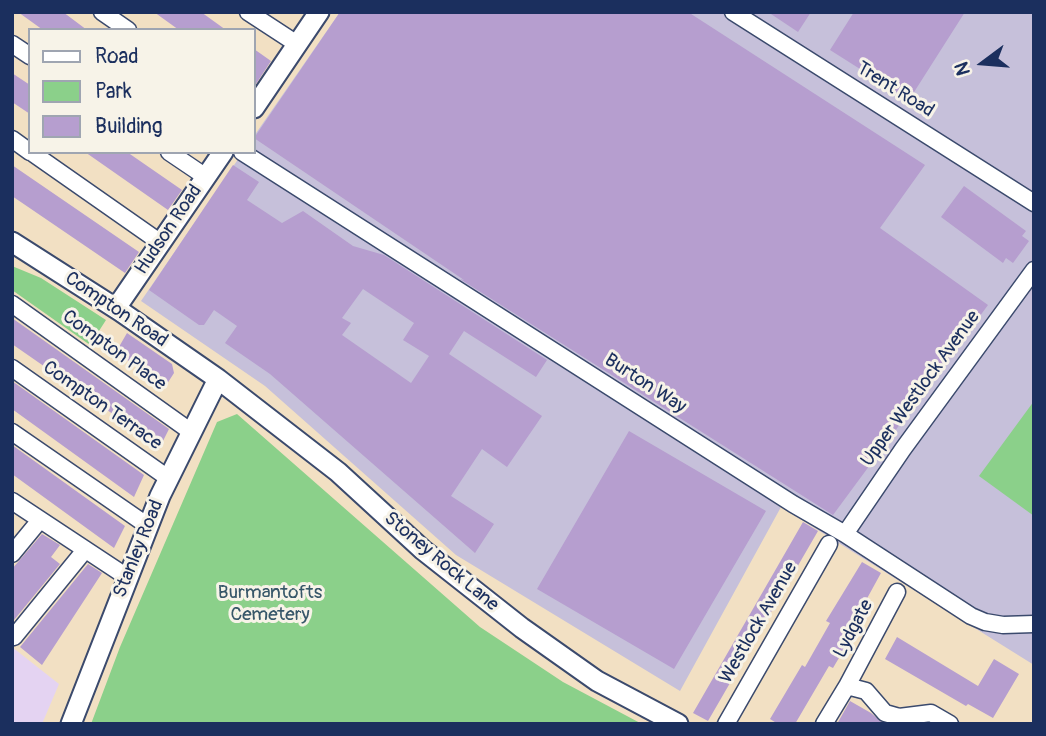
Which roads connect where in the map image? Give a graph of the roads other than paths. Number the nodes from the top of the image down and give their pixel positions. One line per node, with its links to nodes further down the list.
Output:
1 (102, 12): 5 (street)
2 (248, 12): 7 (street)
3 (319, 12): 7 (street)
4 (733, 12): 17 (street, Trent Road)
5 (125, 28)
6 (12, 44): 8 (street)
7 (297, 44): 9 (street)
8 (28, 55)
9 (256, 105)
10 (12, 139): 11 (street)
11 (28, 151)
12 (33, 154): 19 (street)
13 (172, 154): 16 (street)
14 (222, 154): 16 (street, Hudson Road)
15 (245, 154): 31 (street, Burton Way)
16 (206, 177): 19 (street, Hudson Road)
17 (1034, 203)
18 (12, 242): 22 (street, Compton Road)
19 (162, 243): 22 (street, Hudson Road)
20 (1034, 270): 31 (street, Upper Westlock Avenue)
21 (12, 304): 25 (street, Compton Place)
22 (116, 308): 24 (street, Compton Road)
23 (12, 368): 27 (street, Compton Terrace)
24 (218, 379): 25 (street, Stanley Road); 41 (street, Stoney Rock Lane)
25 (190, 431): 27 (street, Stanley Road)
26 (12, 432): 30 (street)
27 (168, 478): 30 (street, Stanley Road)
28 (12, 501): 29 (street)
29 (40, 520): 33 (street); 34 (street)
30 (148, 526): 35 (street, Stanley Road)
31 (845, 534): 37 (street, Burton Way)
32 (829, 544): 42 (street, Westlock Avenue)
33 (85, 550): 35 (street); 38 (street)
34 (12, 554)
35 (127, 577): 40 (street, Stanley Road)
36 (898, 592): 39 (street, Lydgate)
37 (1034, 624)
38 (13, 637)
39 (847, 685): 43 (street, Lydgate); 44 (street, Lydgate)
40 (71, 724)
41 (678, 724)
42 (726, 724)
43 (824, 724)
44 (950, 724)

